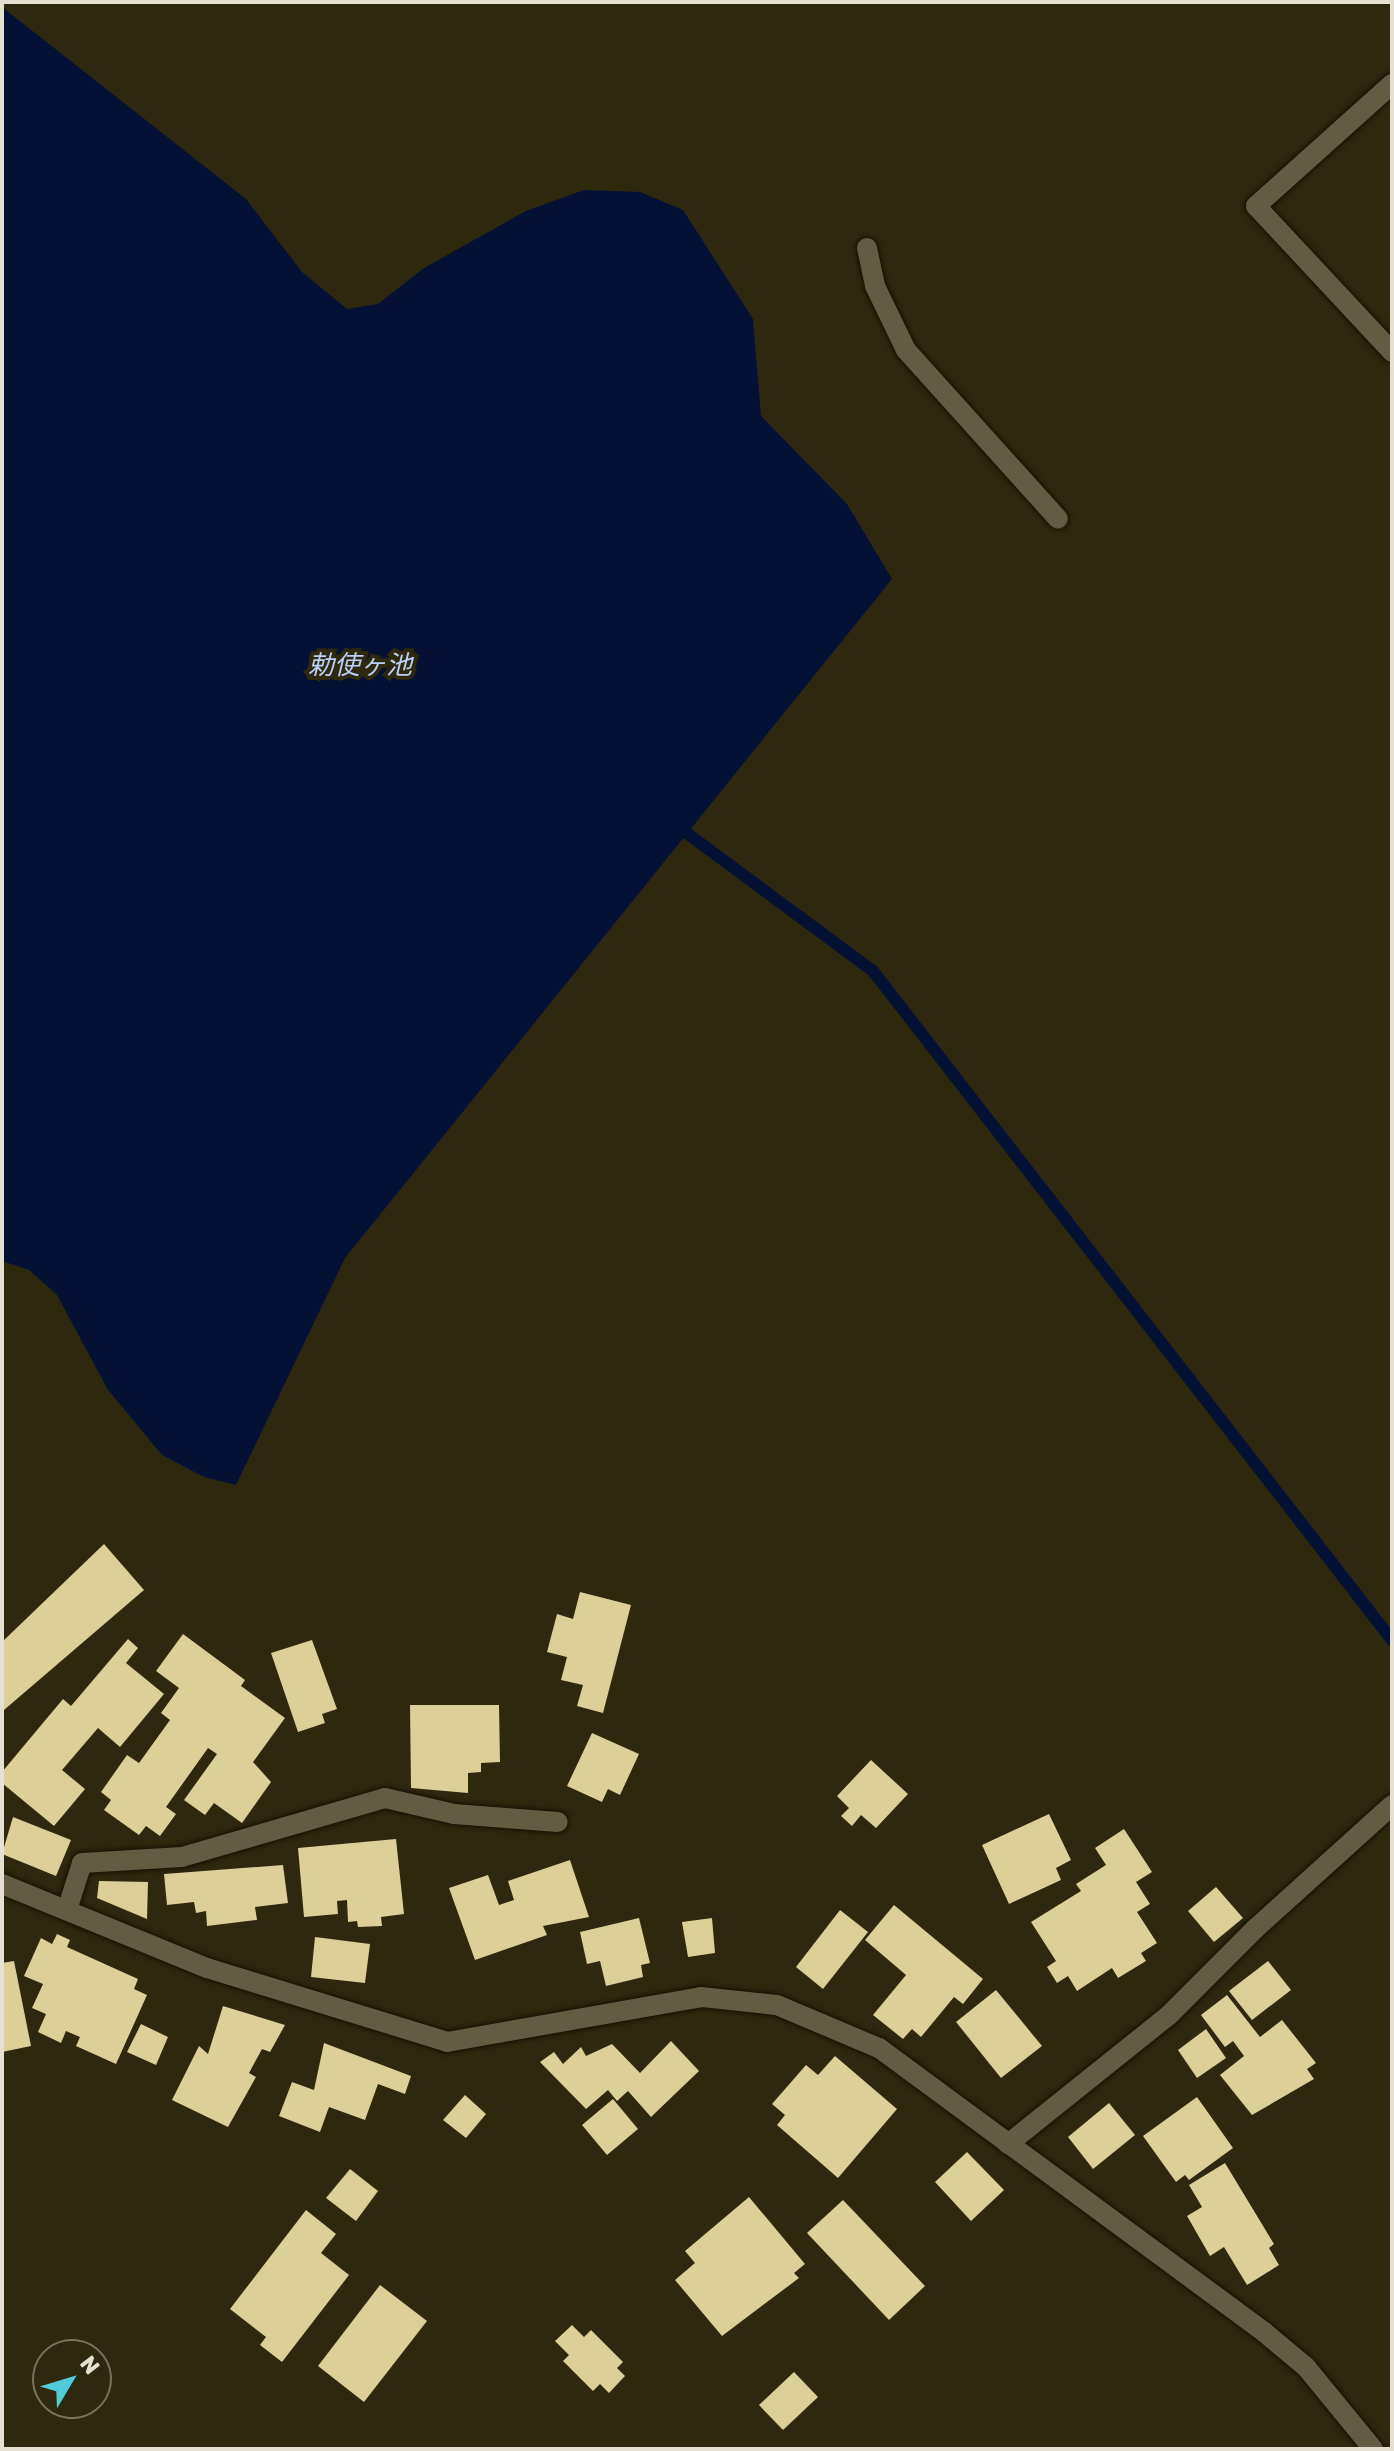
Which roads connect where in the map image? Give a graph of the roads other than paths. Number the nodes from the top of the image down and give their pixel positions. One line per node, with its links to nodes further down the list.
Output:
1 (1392, 84): 3 (street)
2 (867, 248): 4 (street)
3 (1392, 352)
4 (1058, 519)
5 (1392, 1805): 9 (street)
6 (558, 1822): 8 (street)
7 (2, 1884): 8 (street)
8 (67, 1910): 9 (street)
9 (1008, 2144): 10 (street)
10 (1373, 2449)

